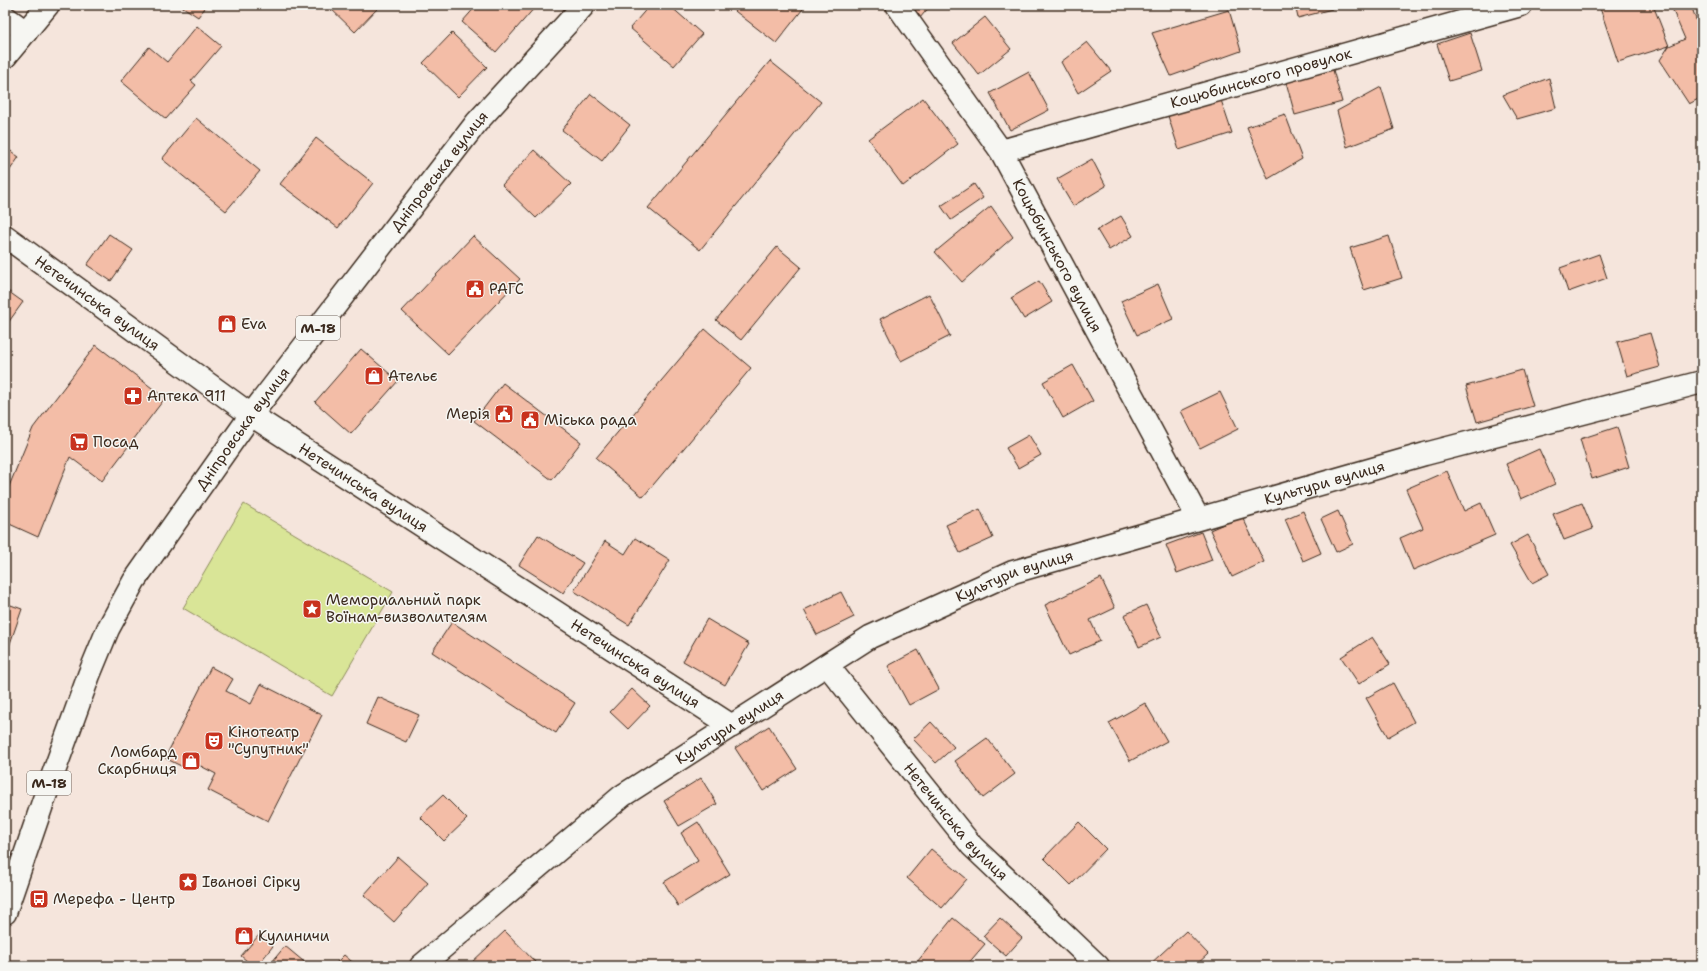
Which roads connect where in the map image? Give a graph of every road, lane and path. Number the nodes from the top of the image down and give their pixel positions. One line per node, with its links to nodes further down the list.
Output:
1 (48, 5): 6 (main road)
2 (584, 5): 11 (main road, Дніпровська вулиця / М-18)
3 (897, 5): 8 (main road, Коцюбинського вулиця)
4 (1522, 5): 8 (main road, Коцюбинського провулок)
5 (5, 17): 6 (main road)
6 (26, 32): 7 (main road)
7 (5, 57)
8 (1000, 151): 12 (main road, Коцюбинського вулиця)
9 (5, 236): 11 (main road, Нетечинська вулиця)
10 (1702, 382): 12 (main road, Культури вулиця)
11 (251, 415): 14 (main road, Нетечинська вулиця); 15 (main road, Дніпровська вулиця / М-18)
12 (1198, 518): 13 (main road, Культури вулиця)
13 (827, 665): 14 (main road, Культури вулиця); 17 (main road, Нетечинська вулиця)
14 (732, 726): 16 (main road, Культури вулиця)
15 (5, 913)
16 (421, 966)
17 (1098, 966)

